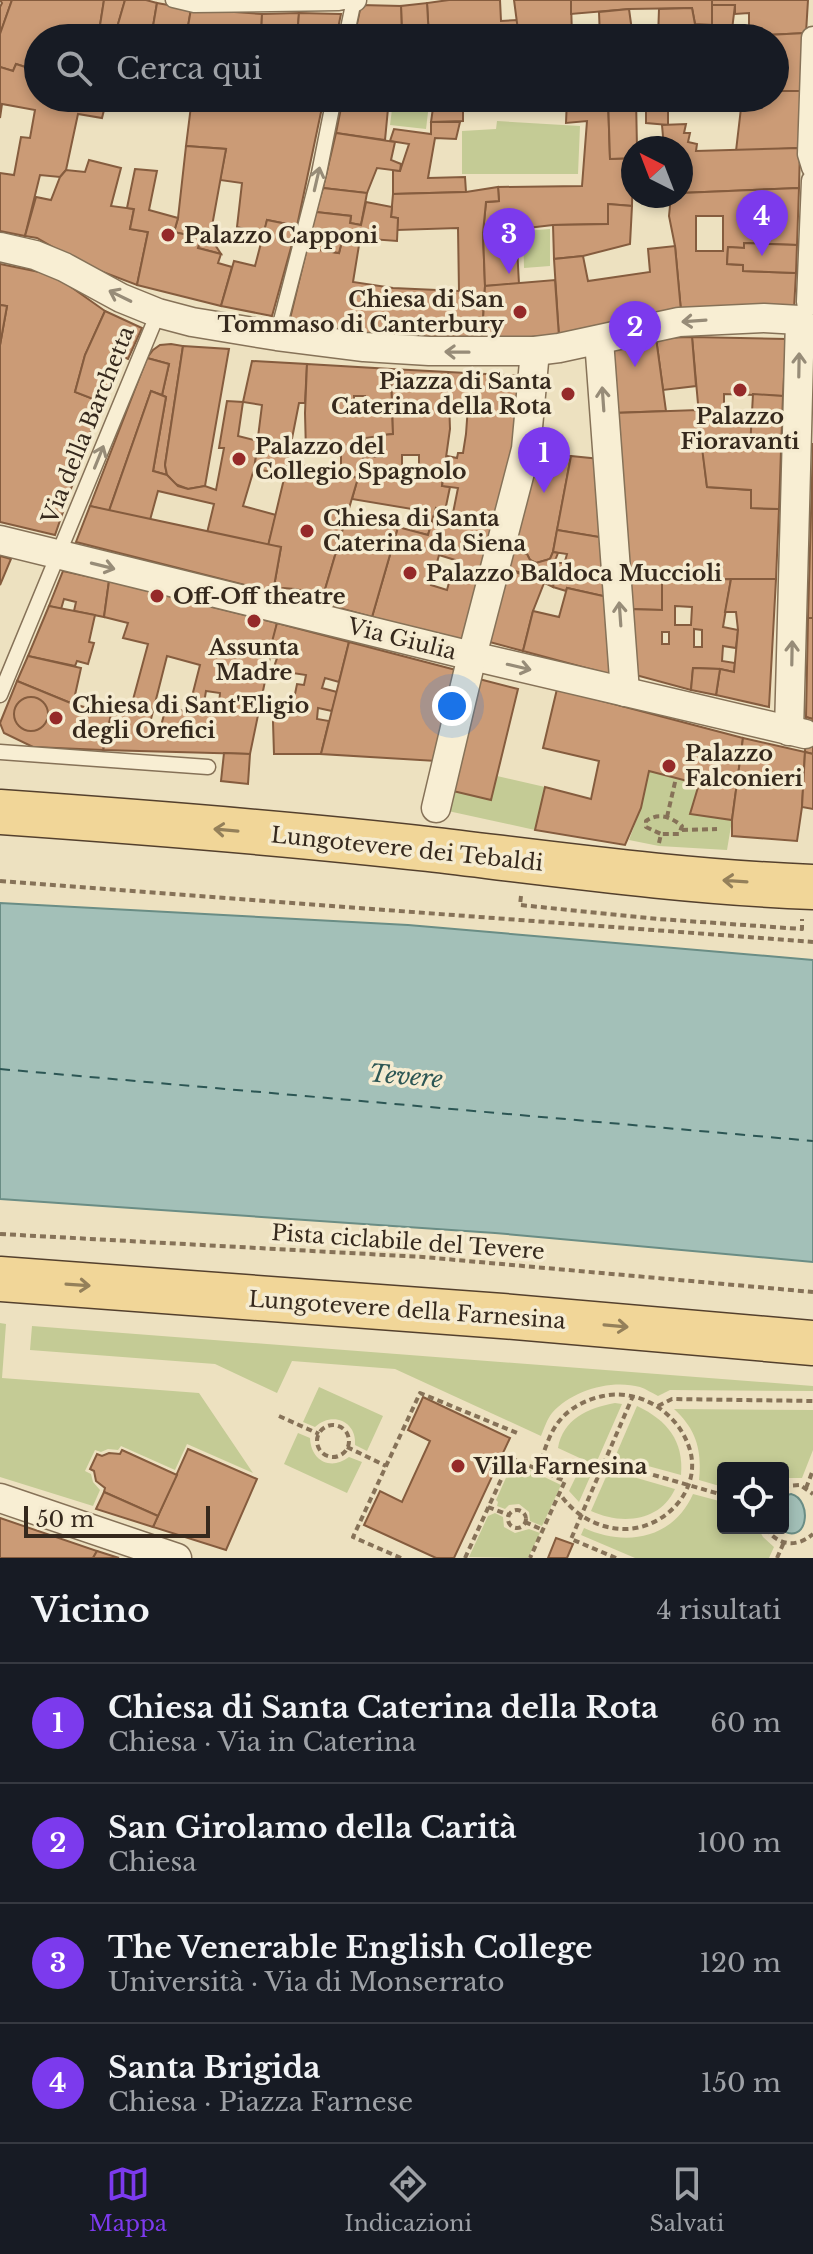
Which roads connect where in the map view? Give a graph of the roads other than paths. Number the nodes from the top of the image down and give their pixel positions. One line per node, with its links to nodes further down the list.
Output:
1 (173, 0): 2 (lane)
2 (354, 0): 3 (lane)
3 (349, 24)
4 (813, 38): 6 (street)
5 (331, 112): 11 (lane, one-way to 5)
6 (811, 157)
7 (813, 181): 9 (street)
8 (0, 247): 10 (street, one-way to 8)
9 (807, 308): 12 (street, one-way to 12); 17 (street, Via Giulia, one-way to 9)
10 (158, 313): 11 (street); 15 (lane, Via della Barchetta, one-way to 10)
11 (277, 336): 13 (street, one-way to 11)
12 (599, 340): 13 (street); 17 (street, one-way to 12)
13 (535, 351): 16 (street)
14 (0, 540): 15 (street, Via Giulia)
15 (59, 555): 16 (street, Via Giulia, one-way to 16); 18 (lane, Via della Barchetta)
16 (472, 656): 17 (street, Via Giulia, one-way to 17); 22 (street)
17 (625, 692)
18 (0, 695)
19 (0, 752): 20 (lane)
20 (208, 767)
21 (0, 812): 22 (main road, Lungotevere dei Tebaldi, one-way to 21)
22 (431, 828): 23 (main road, Lungotevere dei Tebaldi, one-way to 22)
23 (808, 903)
24 (0, 1279): 25 (main road, Lungotevere della Farnesina, one-way to 25)
25 (813, 1343)
26 (0, 1498): 27 (street)
27 (177, 1558)

